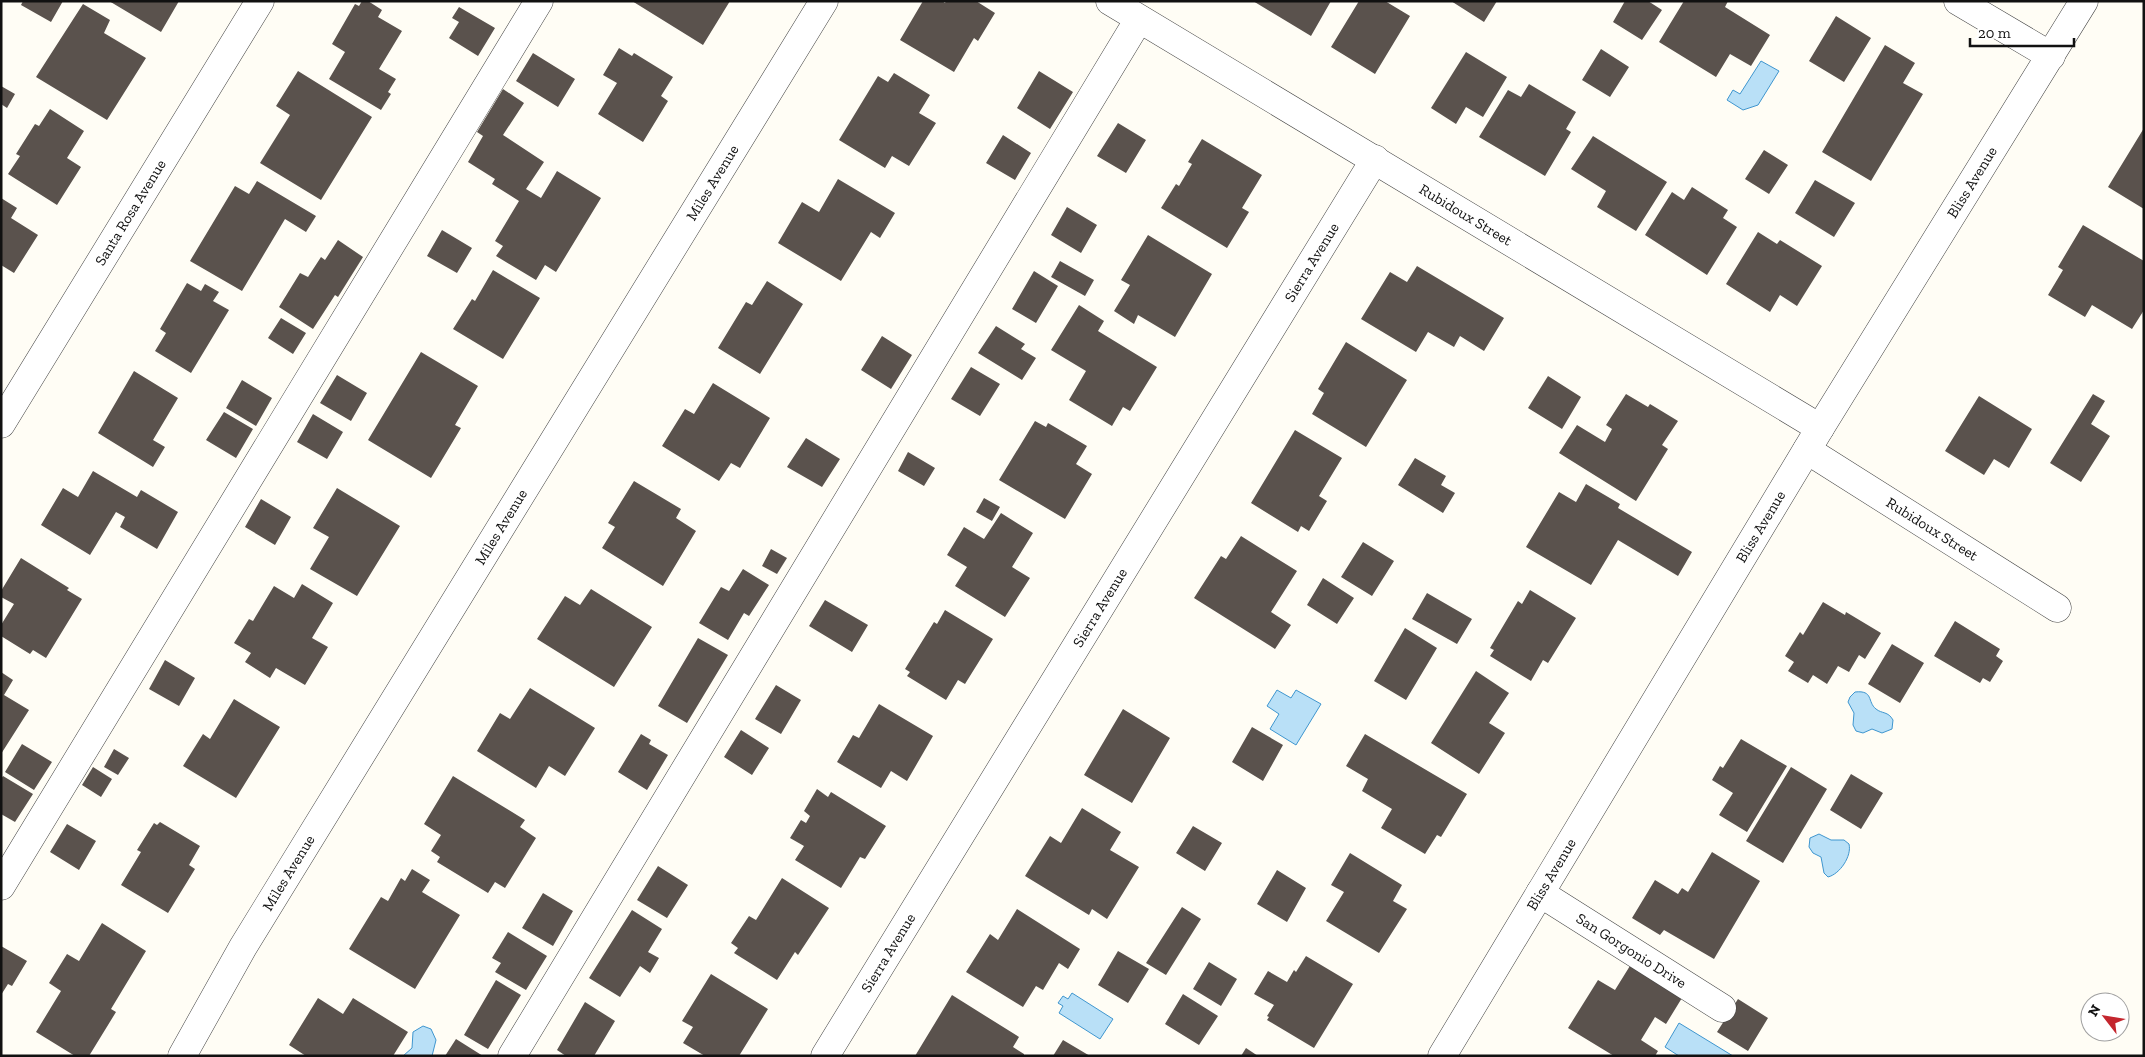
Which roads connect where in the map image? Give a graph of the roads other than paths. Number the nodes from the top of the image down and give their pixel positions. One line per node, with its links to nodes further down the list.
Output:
1 (260, 1): 10 (street, Santa Rosa Avenue)
2 (539, 1): 13 (street)
3 (824, 1): 16 (street, Miles Avenue)
4 (1110, 1): 7 (street, Rubidoux Street)
5 (1958, 1): 8 (street)
6 (2084, 1): 8 (street, Bliss Avenue)
7 (1139, 19): 9 (street, Rubidoux Street); 17 (street)
8 (2051, 56): 11 (street, Bliss Avenue)
9 (1375, 159): 11 (street, Rubidoux Street); 18 (street, Sierra Avenue)
10 (1, 424)
11 (1814, 439): 12 (street, Rubidoux Street); 14 (street, Bliss Avenue)
12 (2057, 608)
13 (1, 886)
14 (1540, 893): 15 (street, San Gorgonio Drive); 19 (street, Bliss Avenue)
15 (1722, 1008)
16 (182, 1056)
17 (512, 1056)
18 (825, 1056)
19 (1442, 1056)

